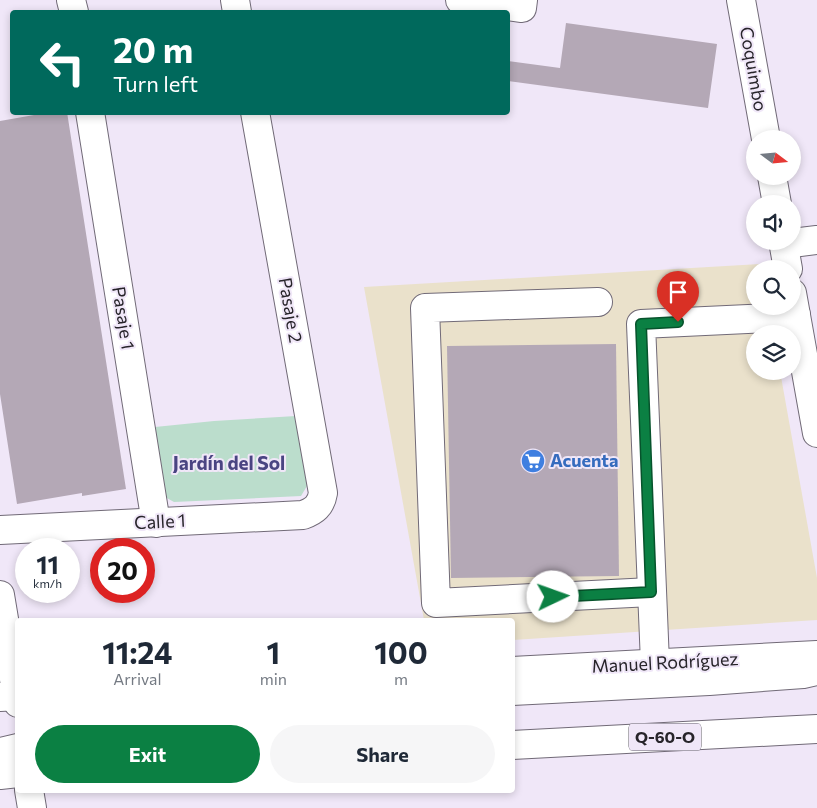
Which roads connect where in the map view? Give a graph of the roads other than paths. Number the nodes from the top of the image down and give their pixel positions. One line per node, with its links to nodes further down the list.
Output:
1 (460, 0): 2 (street)
2 (523, 0)
3 (741, 0): 6 (street, Coquimbo)
4 (90, 115): 14 (street, Pasaje 1)
5 (256, 115): 13 (street, Pasaje 2)
6 (764, 130)
7 (817, 240): 8 (street)
8 (785, 251)
9 (598, 302): 16 (street)
10 (775, 315): 16 (street)
11 (796, 315): 12 (street)
12 (817, 433)
13 (318, 507): 14 (street, Calle 1)
14 (156, 523): 15 (street, Calle 1)
15 (0, 530)
16 (651, 592): 19 (street)
17 (0, 595): 23 (street)
18 (817, 655): 19 (street, Manuel Rodríguez)
19 (655, 663): 20 (street, Manuel Rodríguez)
20 (515, 670)
21 (817, 671): 22 (street)
22 (515, 691)
23 (13, 698)
24 (817, 730): 27 (street, Q-60-O)
25 (15, 731): 26 (street)
26 (0, 734)
27 (515, 745)
28 (15, 749): 29 (street)
29 (0, 752)
30 (15, 773): 31 (street)
31 (0, 774)
32 (30, 793): 33 (street)
33 (32, 808)

